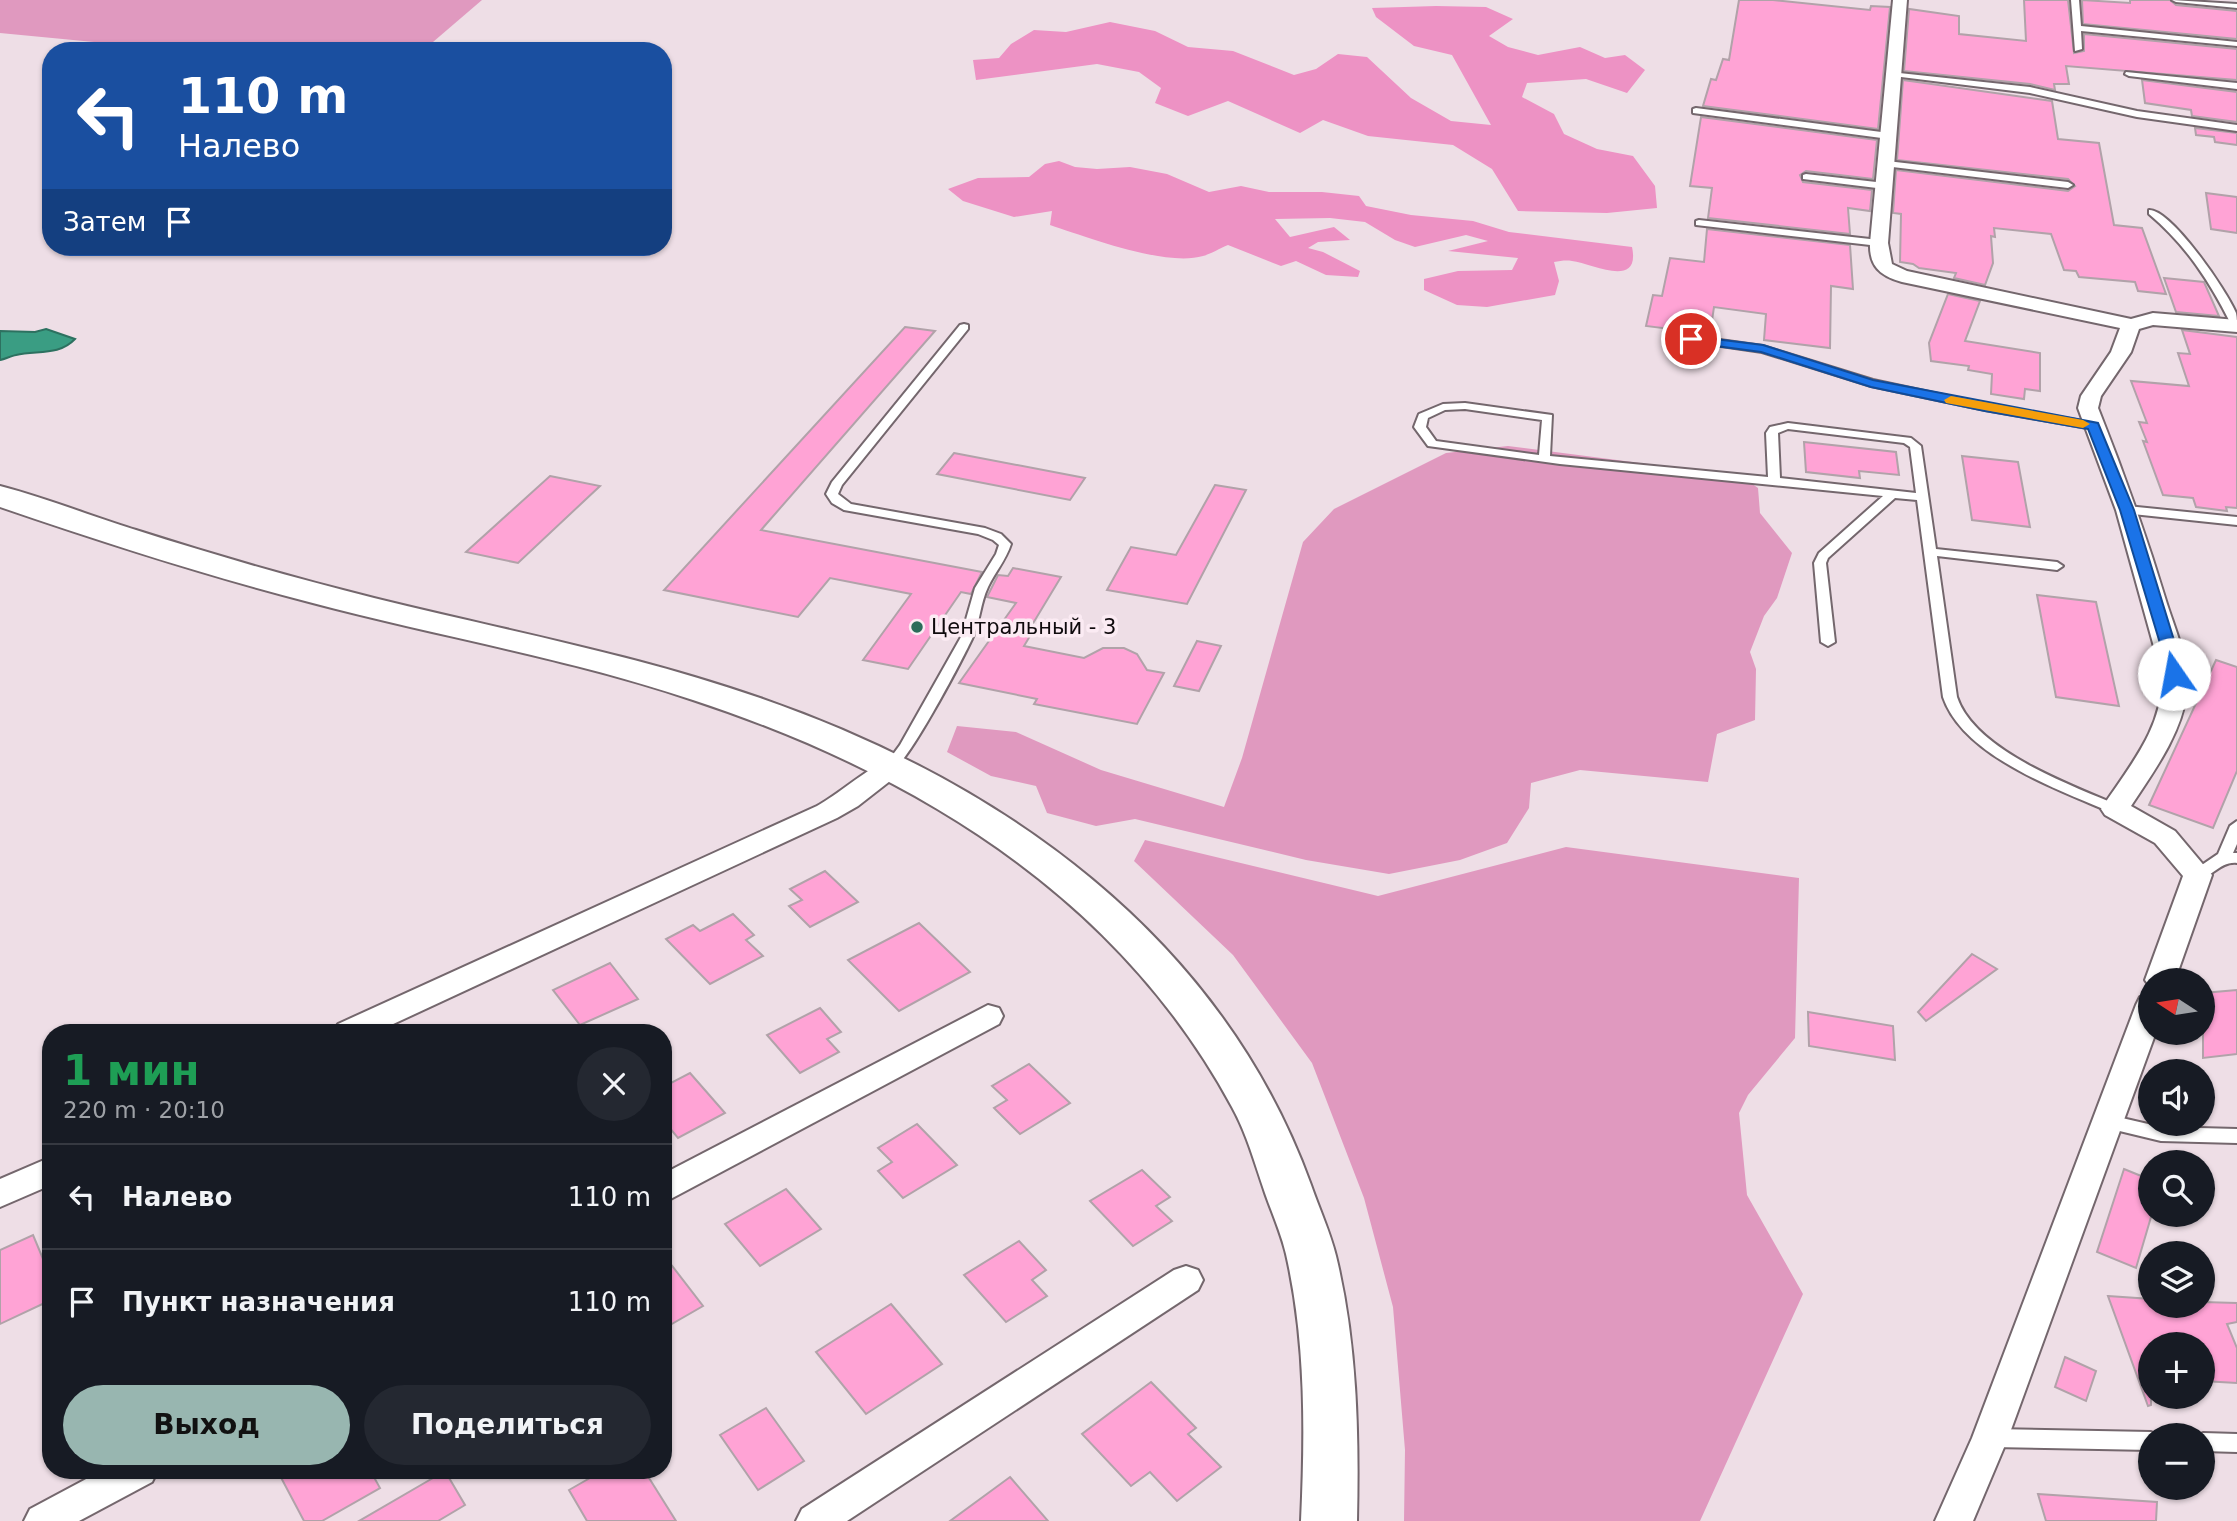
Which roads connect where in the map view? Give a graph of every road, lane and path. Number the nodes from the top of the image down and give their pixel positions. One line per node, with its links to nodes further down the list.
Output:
1 (1900, 0): 8 (street)
2 (2075, 0): 5 (lane)
3 (2176, 0): 4 (lane)
4 (2237, 6)
5 (2076, 28): 6 (lane); 7 (lane)
6 (2237, 44)
7 (2078, 49)
8 (1893, 74): 12 (lane); 13 (street)
9 (2129, 74): 10 (lane)
10 (2237, 86)
11 (1696, 111): 13 (lane)
12 (2237, 128)
13 (1889, 136): 14 (street)
14 (1887, 164): 16 (street); 17 (lane)
15 (1807, 177): 16 (lane)
16 (1885, 186): 20 (street)
17 (2068, 186)
18 (2152, 212): 22 (lane)
19 (1699, 223): 20 (lane)
20 (1879, 243): 21 (street)
21 (2131, 325): 22 (street); 25 (street)
22 (2237, 326)
23 (964, 327): 36 (lane)
24 (1691, 339): 25 (lane)
25 (2093, 426): 31 (street)
26 (1544, 458): 26 (lane); 27 (lane)
27 (1774, 481): 28 (lane); 30 (lane)
28 (1892, 494): 30 (lane); 35 (lane)
29 (0, 496): 36 (main road)
30 (1923, 497): 33 (lane)
31 (2127, 510): 32 (lane); 37 (street)
32 (2237, 521)
33 (1931, 552): 34 (lane); 37 (lane)
34 (2057, 566)
35 (1828, 642)
36 (891, 768): 43 (street); 58 (main road)
37 (2115, 809): 40 (street)
38 (2237, 826): 39 (lane)
39 (2230, 858): 40 (lane)
40 (2198, 875): 41 (street)
41 (2164, 968)
42 (988, 1016): 48 (street)
43 (366, 1024)
44 (2138, 1041): 45 (street)
45 (2109, 1122): 46 (lane); 51 (street)
46 (2237, 1136)
47 (42, 1174): 49 (street)
48 (672, 1185)
49 (0, 1194)
50 (1186, 1280): 57 (street)
51 (1990, 1438): 52 (lane); 59 (street)
52 (2138, 1441)
53 (2215, 1442): 54 (lane)
54 (2237, 1443)
55 (122, 1479): 56 (street)
56 (43, 1521)
57 (815, 1521)
58 (1329, 1521)
59 (1954, 1521)

